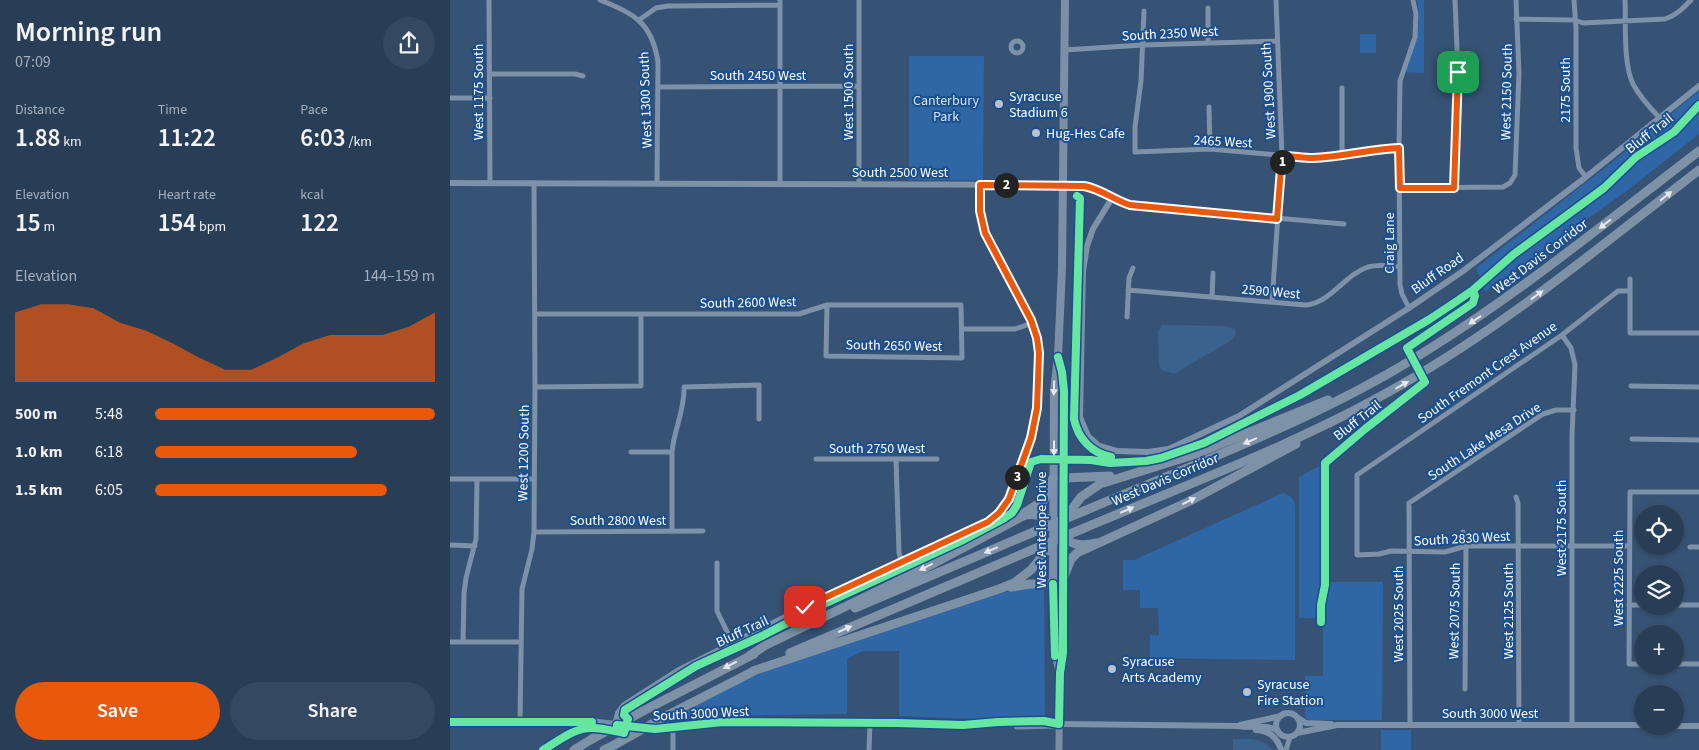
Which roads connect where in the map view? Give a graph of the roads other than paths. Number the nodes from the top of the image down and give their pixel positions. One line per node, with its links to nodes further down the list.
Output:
1 (489, 0): 23 (street, West 1175 South)
2 (600, 0): 16 (street)
3 (859, 0): 26 (street, West 1500 South)
4 (1065, 0): 22 (main road, West Antelope Drive)
5 (1276, 0): 19 (street, West 1900 South)
6 (1413, 0): 34 (street, Craig Lane)
7 (1455, 0): 50 (street)
8 (1516, 0): 15 (street, West 2150 South)
9 (1574, 0): 17 (street, 2175 South)
10 (1625, 0): 18 (street)
11 (1691, 0): 18 (street)
12 (780, 2): 16 (street); 25 (street)
13 (1208, 8): 20 (street)
14 (1144, 11): 21 (street)
15 (1516, 19): 17 (street); 50 (street, West 2150 South)
16 (639, 20): 28 (street, West 1300 South)
17 (1575, 20): 18 (street); 40 (street, 2175 South)
18 (1627, 22): 33 (street)
19 (1277, 41): 20 (street, South 2350 West); 38 (street, West 1900 South)
20 (1208, 42): 21 (street, South 2350 West)
21 (1143, 45): 22 (street, South 2350 West); 35 (street, 2465 West)
22 (1064, 50): 48 (main road, West Antelope Drive)
23 (490, 74): 24 (street); 31 (street, West 1175 South)
24 (583, 76)
25 (780, 86): 26 (street, South 2450 West); 28 (street, South 2450 West); 45 (street)
26 (859, 86): 46 (street, West 1500 South)
27 (1699, 86): 33 (street, Bluff Road)
28 (658, 87): 44 (street, West 1300 South)
29 (1342, 88): 37 (street)
30 (450, 98): 31 (street)
31 (490, 98): 42 (street, West 1175 South)
32 (1210, 107): 35 (street)
33 (1660, 118): 40 (street, Bluff Road)
34 (1399, 148): 37 (street, 2465 West); 49 (street, Craig Lane)
35 (1210, 149): 38 (street, 2465 West)
36 (1699, 151): 72 (highway, West Davis Corridor, one-way to 72)
37 (1342, 155): 38 (street, 2465 West)
38 (1282, 156): 52 (street, West 1900 South)
39 (1699, 170): 76 (highway, West Davis Corridor, one-way to 39)
40 (1586, 177): 63 (street, Bluff Road)
41 (450, 183): 42 (street, South 2500 West)
42 (490, 183): 43 (street, South 2500 West)
43 (534, 183): 44 (street, South 2500 West); 64 (street, West 1200 South)
44 (658, 184): 45 (street, South 2500 West)
45 (780, 184): 46 (street, South 2500 West)
46 (859, 184): 47 (street, South 2500 West)
47 (980, 185): 48 (street, South 2500 West); 67 (street)
48 (1064, 185): 51 (street, South 2500 West); 71 (main road, West Antelope Drive)
49 (1400, 188): 50 (street); 54 (street, Craig Lane)
50 (1454, 188)
51 (1112, 198): 52 (street, South 2500 West); 63 (street, Bluff Road)
52 (1277, 219): 53 (street, South 2500 West); 61 (street, West 1900 South)
53 (1344, 224)
54 (1399, 267): 61 (street, 2590 West); 63 (street, Craig Lane)
55 (1133, 268): 58 (street)
56 (1214, 274): 60 (street)
57 (1630, 278): 59 (street)
58 (1128, 290): 60 (street, 2590 West); 66 (street)
59 (1630, 291): 69 (street); 70 (street, South Fremont Crest Avenue)
60 (1212, 297): 61 (street, 2590 West)
61 (1272, 302)
62 (827, 305): 65 (street, South 2600 West); 68 (street, South 2600 West); 68 (street, South 2650 West)
63 (1410, 308)
64 (534, 314): 65 (street, South 2600 West); 74 (street, West 1200 South)
65 (641, 314): 74 (street)
66 (1127, 317)
67 (1033, 324): 68 (street); 113 (street)
68 (962, 329)
69 (1699, 333)
70 (1562, 335): 77 (street, West 2175 South); 111 (street, South Fremont Crest Avenue)
71 (1058, 357): 87 (main road, West Antelope Drive, one-way to 87); 88 (main road, West Antelope Drive)
72 (1373, 382): 86 (highway); 125 (highway, West Davis Corridor, one-way to 125, bridge)
73 (1631, 386): 75 (street)
74 (535, 387): 91 (street, West 1200 South)
75 (1699, 387)
76 (1376, 399): 101 (highway, one-way to 76); 129 (highway, West Davis Corridor, one-way to 76, bridge)
77 (1574, 410): 94 (street, South Lake Mesa Drive); 106 (street, West 2175 South)
78 (759, 419): 82 (street)
79 (1632, 439): 80 (street)
80 (1699, 440)
81 (631, 452): 82 (street)
82 (672, 452): 96 (street)
83 (816, 459): 84 (street, South 2750 West)
84 (896, 459): 85 (street, South 2750 West); 113 (street)
85 (937, 460)
86 (1142, 471): 88 (highway); 98 (highway)
87 (1054, 478): 95 (highway); 98 (main road, West Antelope Drive)
88 (1064, 478): 98 (main road, West Antelope Drive)
89 (450, 479): 90 (street)
90 (477, 479): 91 (street); 103 (street)
91 (534, 479): 99 (street, West 1200 South)
92 (1699, 492): 107 (street, West 2225 South)
93 (1516, 497): 105 (street, West 2125 South)
94 (1408, 502): 110 (street, West 2025 South)
95 (1016, 520): 98 (highway); 125 (highway, one-way to 125)
96 (672, 531): 97 (street, South 2800 West); 99 (street, South 2800 West)
97 (703, 531)
98 (1058, 531): 101 (highway); 114 (main road, West Antelope Drive); 115 (main road, West Antelope Drive); 116 (highway)
99 (534, 532): 123 (street, West 1200 South)
100 (1463, 532): 104 (street, West 2075 South)
101 (1097, 543): 114 (highway)
102 (450, 545): 103 (street)
103 (475, 546): 122 (street)
104 (1466, 546): 105 (street, South 2830 West); 110 (street, South 2830 West); 131 (street, West 2075 South)
105 (1519, 546): 106 (street, South 2830 West); 141 (street, West 2125 South)
106 (1572, 546): 107 (street, South 2830 West); 142 (street, West 2175 South)
107 (1629, 546): 117 (street, West 2225 South)
108 (1690, 547): 109 (street)
109 (1699, 547)
110 (1409, 552): 111 (street, South 2830 West); 140 (street, West 2025 South)
111 (1357, 555)
112 (718, 563): 124 (street)
113 (902, 563): 124 (street)
114 (1063, 579): 130 (main road, West Antelope Drive)
115 (1053, 584): 116 (highway); 130 (main road, West Antelope Drive)
116 (998, 589): 129 (highway)
117 (1629, 605): 118 (street); 126 (street, West 2225 South)
118 (1634, 605)
119 (1684, 605): 120 (street)
120 (1699, 605)
121 (450, 642): 122 (street)
122 (463, 642): 123 (street)
123 (520, 642): 135 (street, West 1200 South)
124 (733, 644): 138 (street)
125 (749, 656): 152 (highway, West Davis Corridor, one-way to 152, bridge)
126 (1634, 664)
127 (1684, 664): 128 (street)
128 (1699, 664)
129 (752, 672): 153 (highway, West Davis Corridor, bridge)
130 (1060, 673): 137 (main road, West Antelope Drive)
131 (1465, 690)
132 (1281, 716): 133 (street); 143 (street, South 3000 West); 149 (street)
133 (1298, 718): 139 (street, South 3000 West); 150 (street)
134 (450, 722): 135 (main road, South 3000 West)
135 (520, 722): 138 (main road, South 3000 West)
136 (870, 722): 137 (main road, South 3000 West); 147 (main road, South 3000 West); 155 (street)
137 (1059, 724): 143 (street, South 3000 West); 156 (main road, West Antelope Drive)
138 (615, 725): 147 (main road, South 3000 West)
139 (1337, 725): 140 (street, South 3000 West); 150 (street, South 3000 West)
140 (1410, 725): 141 (street, South 3000 West)
141 (1519, 725): 142 (street, South 3000 West)
142 (1572, 725): 144 (street, South 3000 West)
143 (1239, 726): 148 (street, South 3000 West)
144 (1634, 726)
145 (1684, 726): 146 (street)
146 (1699, 726)
147 (673, 728): 154 (street)
148 (1248, 728): 149 (street, South 3000 West); 157 (street)
149 (1278, 731): 151 (street); 157 (street)
150 (1297, 733): 151 (street)
151 (1290, 737): 157 (street)
152 (574, 750)
153 (604, 750)
154 (673, 750)
155 (870, 750)
156 (1059, 750)
157 (1282, 750)

